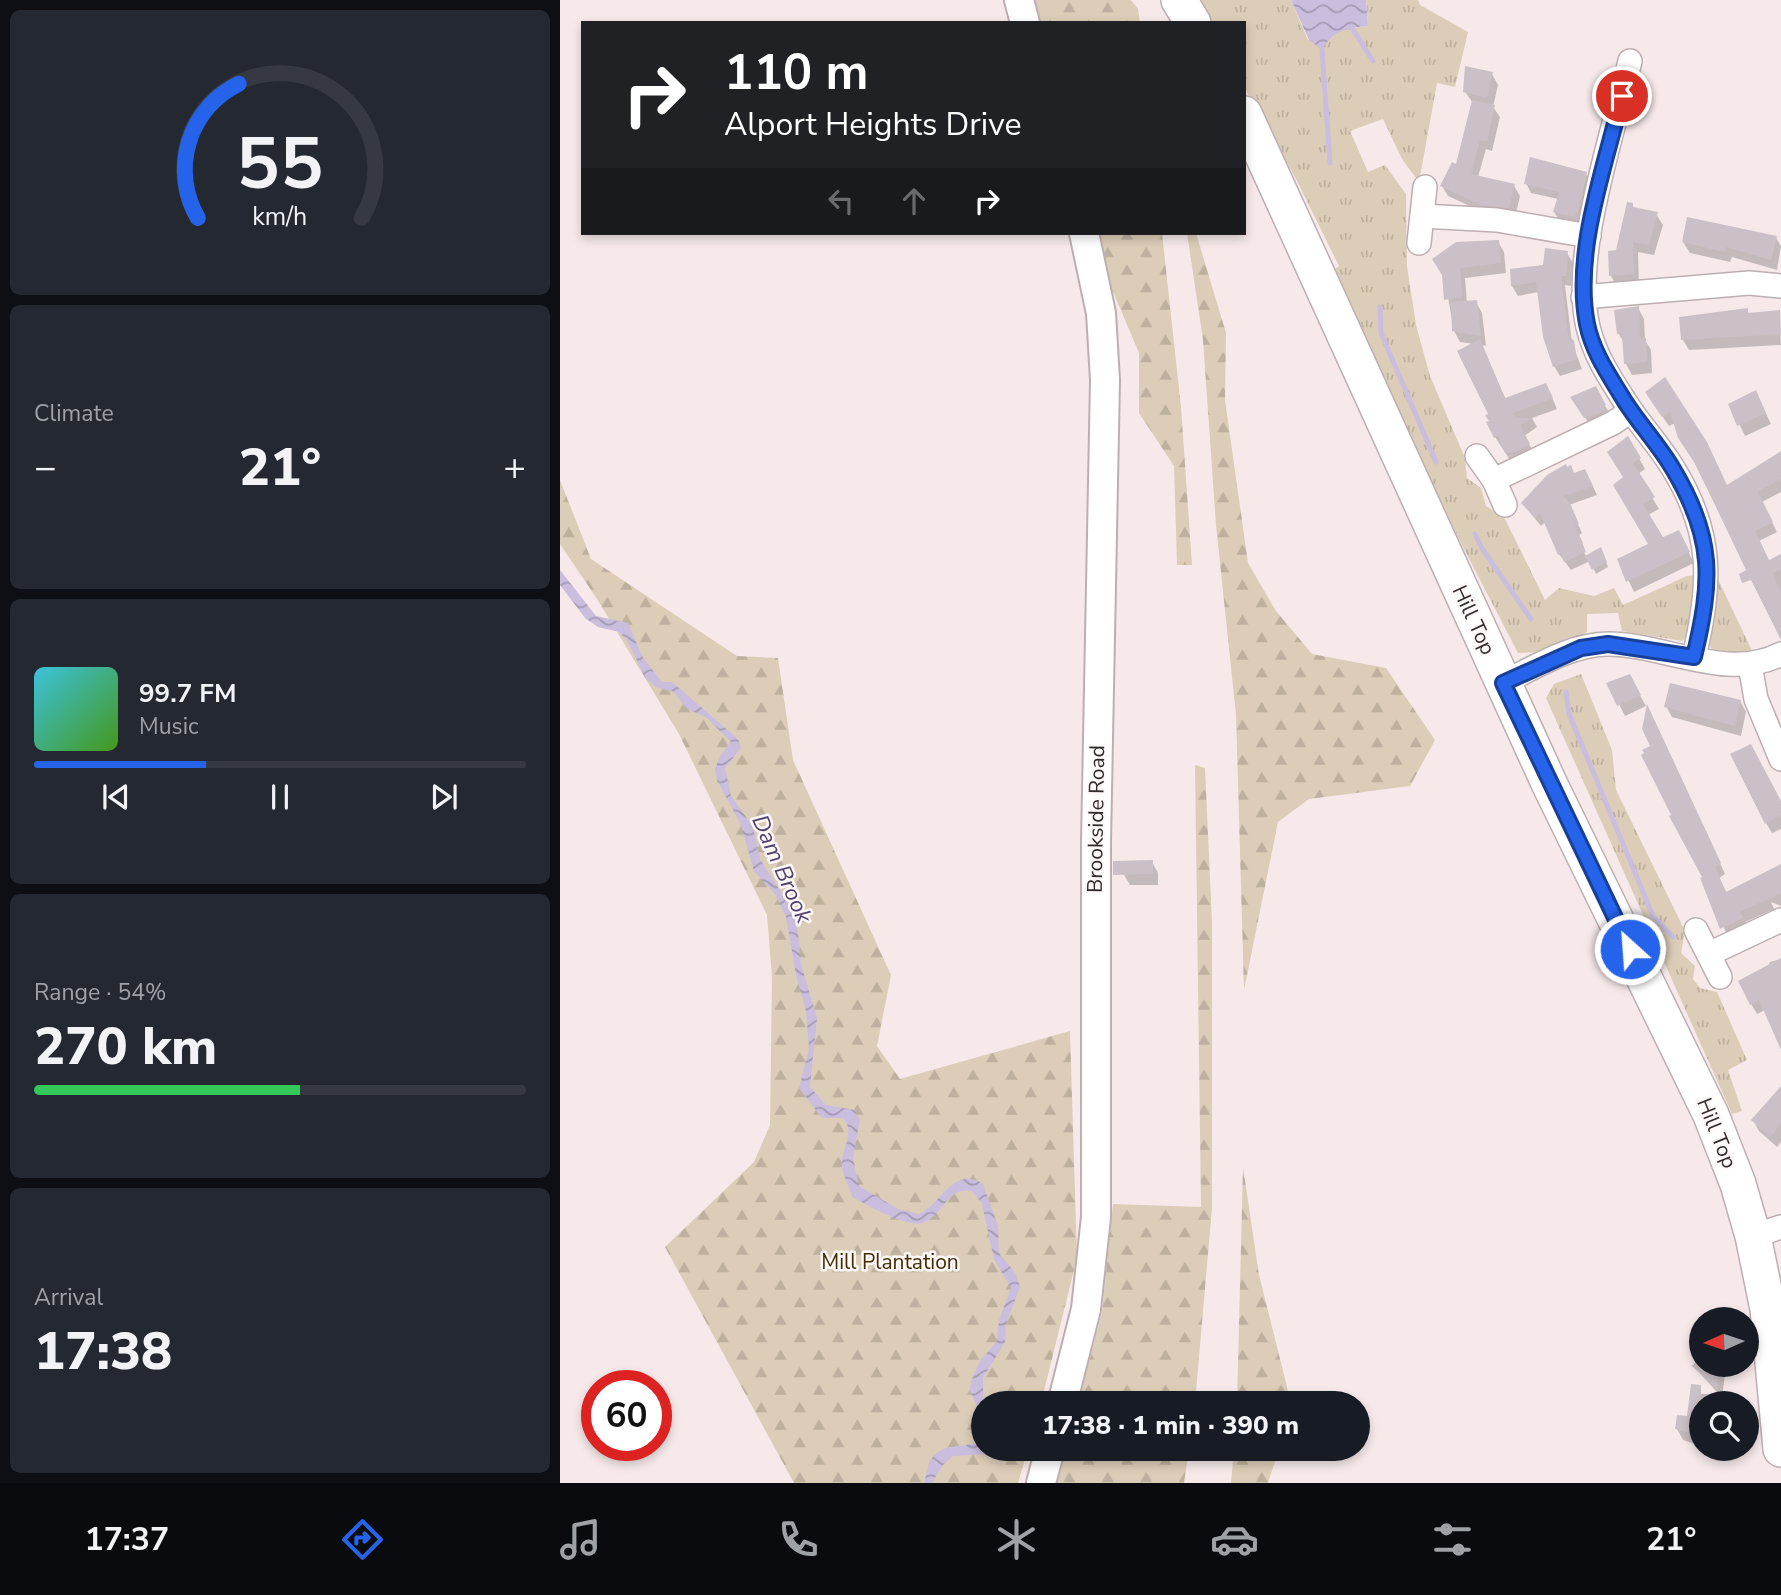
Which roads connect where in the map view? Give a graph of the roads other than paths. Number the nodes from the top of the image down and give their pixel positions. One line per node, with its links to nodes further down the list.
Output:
1 (1019, 0): 3 (street)
2 (1179, 0): 4 (main road)
3 (1025, 21)
4 (1192, 21)
5 (1630, 61): 10 (street)
6 (1246, 118): 21 (main road, Hill Top)
7 (1424, 187): 8 (street)
8 (1422, 216): 10 (street); 11 (street)
9 (1084, 235): 28 (street, Brookside Road)
10 (1589, 236): 13 (street)
11 (1419, 243)
12 (1781, 286): 13 (street)
13 (1584, 297): 14 (street)
14 (1631, 411): 16 (street); 19 (street)
15 (1477, 456): 16 (street)
16 (1494, 480): 17 (street)
17 (1505, 505)
18 (1781, 654): 20 (street)
19 (1694, 657): 20 (street); 21 (street)
20 (1750, 665): 22 (street)
21 (1503, 683): 27 (main road, Hill Top)
22 (1781, 759)
23 (1781, 920): 25 (street)
24 (1696, 930): 25 (street)
25 (1709, 954): 26 (street)
26 (1720, 977)
27 (1767, 1232): 29 (main road, Hill Top)
28 (1065, 1391)
29 (1781, 1449)
30 (1047, 1461): 31 (street)
31 (1041, 1483)

